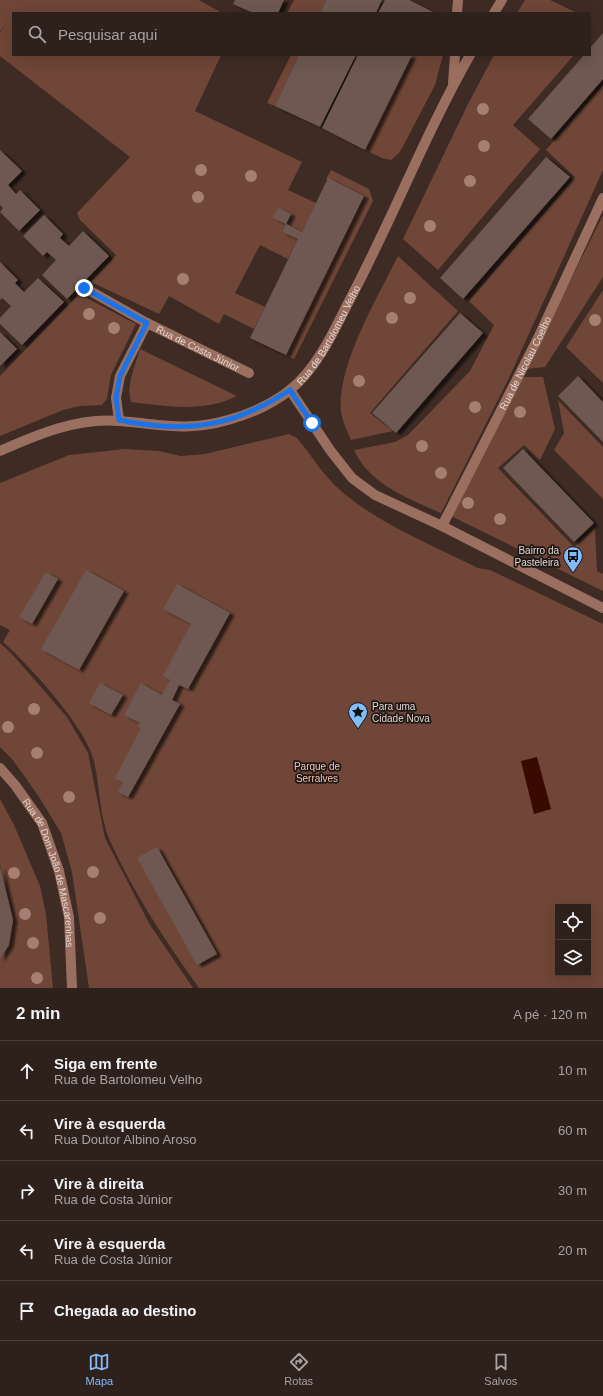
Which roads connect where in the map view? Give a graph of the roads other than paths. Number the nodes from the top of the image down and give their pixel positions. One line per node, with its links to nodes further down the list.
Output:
1 (458, 0): 3 (street)
2 (502, 0): 4 (street)
3 (457, 12)
4 (495, 12)
5 (455, 56): 7 (street)
6 (469, 56): 7 (street, Rua de Bartolomeu Velho)
7 (453, 86): 12 (street, Rua de Bartolomeu Velho)
8 (603, 198): 15 (street, Rua de Nicolau Coelho)
9 (84, 288): 10 (street, Rua de Costa Júnior)
10 (147, 323): 11 (street, Rua de Costa Júnior); 13 (street, Rua de Costa Júnior)
11 (249, 373)
12 (290, 390): 13 (street); 15 (street, Rua de Bartolomeu Velho)
13 (119, 420): 14 (street)
14 (0, 450)
15 (442, 526): 16 (street, Rua de Bartolomeu Velho)
16 (603, 608)
17 (0, 768): 18 (street, Rua de Dom João de Mascarenhas)
18 (72, 988)

